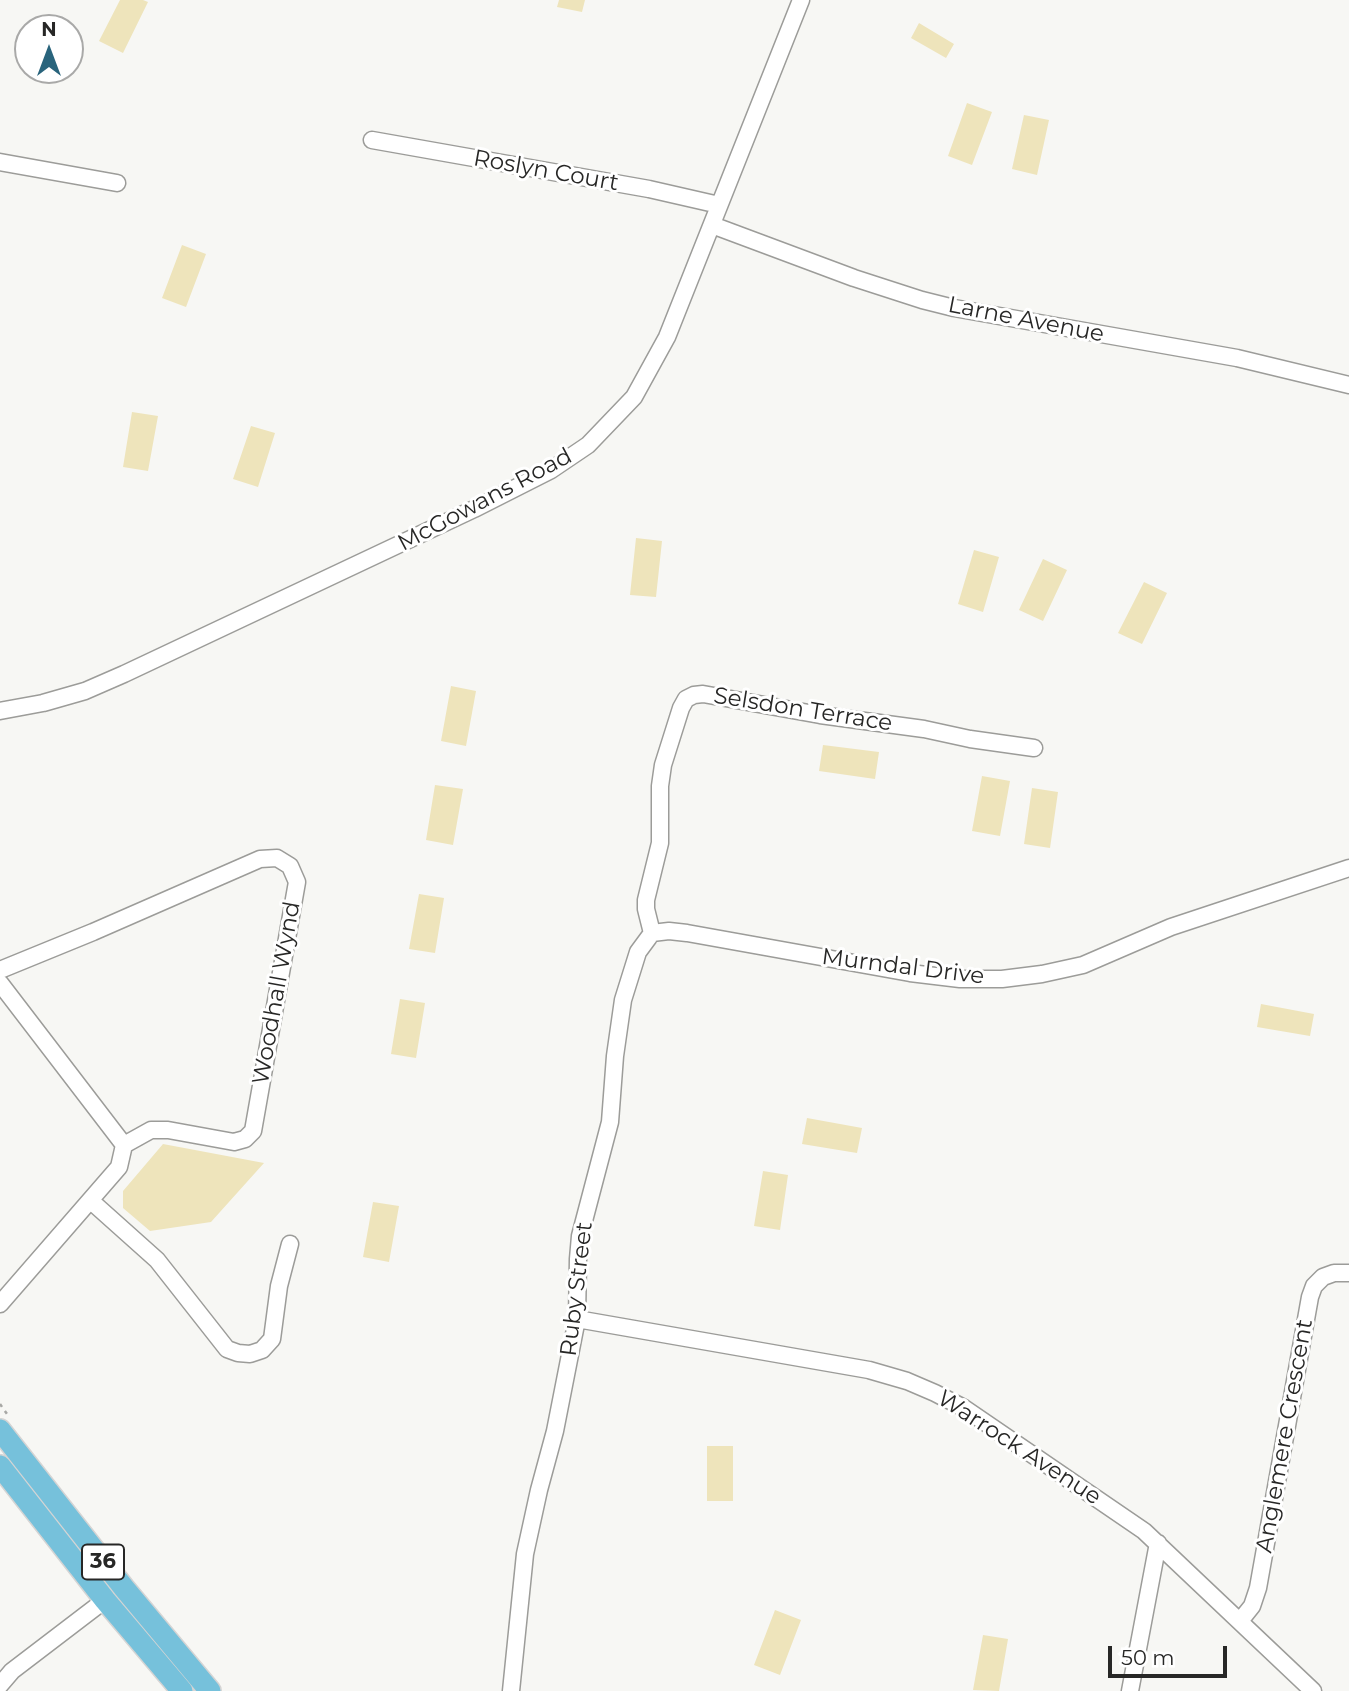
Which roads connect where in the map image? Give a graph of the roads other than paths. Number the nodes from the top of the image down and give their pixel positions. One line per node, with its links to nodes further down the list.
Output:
1 (801, 0): 5 (street, McGowans Road)
2 (372, 140): 5 (street, Roslyn Court)
3 (0, 162): 4 (street)
4 (117, 183)
5 (719, 205): 6 (street, McGowans Road)
6 (712, 225): 7 (street, Larne Avenue); 8 (street, McGowans Road)
7 (1349, 385)
8 (0, 711)
9 (1034, 748): 11 (street, Selsdon Terrace)
10 (1349, 868): 11 (street, Murndal Drive)
11 (652, 933): 19 (street, Ruby Street)
12 (0, 970): 14 (street, Woodhall Wynd)
13 (0, 983): 14 (street)
14 (124, 1145): 15 (street)
15 (91, 1201): 16 (street); 18 (street)
16 (290, 1244)
17 (1349, 1273): 25 (street, Anglemere Crescent)
18 (0, 1304)
19 (577, 1319): 22 (street, Warrock Avenue); 29 (street, Ruby Street)
20 (0, 1430): 23 (main road, 36)
21 (0, 1466): 24 (main road, 36)
22 (1158, 1543): 25 (street, Warrock Avenue); 30 (street)
23 (124, 1588): 24 (main road); 28 (main road, 36)
24 (105, 1601): 26 (street); 27 (main road, 36)
25 (1240, 1622): 31 (street, Warrock Avenue)
26 (0, 1685)
27 (182, 1691)
28 (210, 1691)
29 (511, 1691)
30 (1130, 1691)
31 (1313, 1691)

